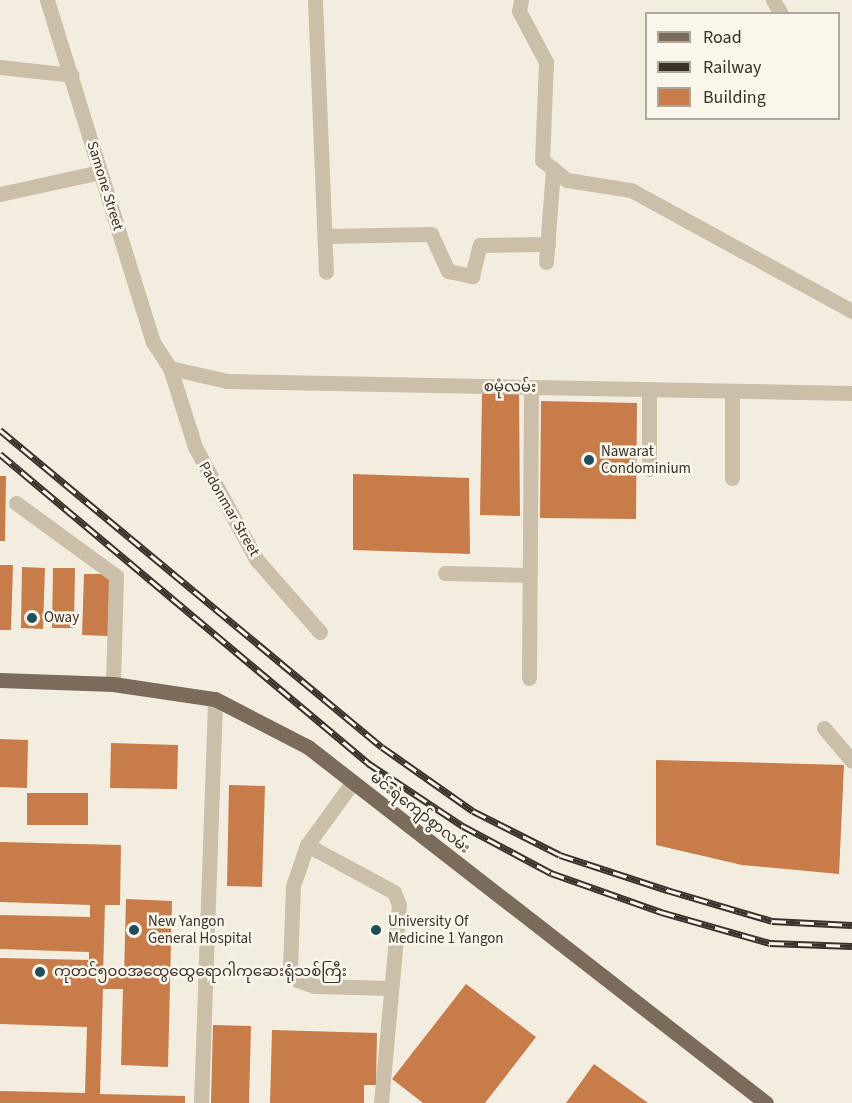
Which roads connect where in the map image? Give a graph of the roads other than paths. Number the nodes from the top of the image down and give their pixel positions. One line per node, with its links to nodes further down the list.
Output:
1 (47, 0): 5 (street, Samone Street)
2 (315, 0): 9 (street)
3 (521, 0): 6 (street)
4 (0, 67): 5 (street)
5 (72, 75): 7 (street, Samone Street)
6 (553, 168): 10 (street); 13 (street)
7 (100, 172): 8 (street); 14 (street, Samone Street)
8 (0, 194)
9 (325, 237): 10 (street); 12 (street)
10 (548, 243): 11 (street)
11 (546, 262)
12 (326, 272)
13 (852, 311)
14 (170, 368): 15 (street, စမုံလမ်း); 24 (street, Padonmar Street)
15 (531, 388): 16 (street, စမုံလမ်း); 23 (street)
16 (649, 389): 17 (street, စမုံလမ်း); 19 (street)
17 (732, 391): 18 (street, စမုံလမ်း); 20 (street)
18 (852, 393)
19 (650, 469)
20 (732, 478)
21 (16, 503): 27 (street)
22 (445, 573): 23 (street)
23 (529, 575): 25 (street)
24 (320, 632)
25 (529, 678)
26 (0, 680): 27 (main road, မင်းရဲကျော်စွာလမ်း)
27 (113, 684): 28 (main road, မင်းရဲကျော်စွာလမ်း)
28 (215, 699): 31 (main road, မင်းရဲကျော်စွာလမ်း); 34 (street)
29 (824, 728): 30 (street)
30 (852, 761)
31 (352, 783): 32 (street); 36 (main road, မင်းရဲကျော်စွာလမ်း)
32 (307, 846): 33 (street); 33 (street)
33 (391, 988): 35 (street)
34 (201, 1103)
35 (381, 1103)
36 (766, 1103)

